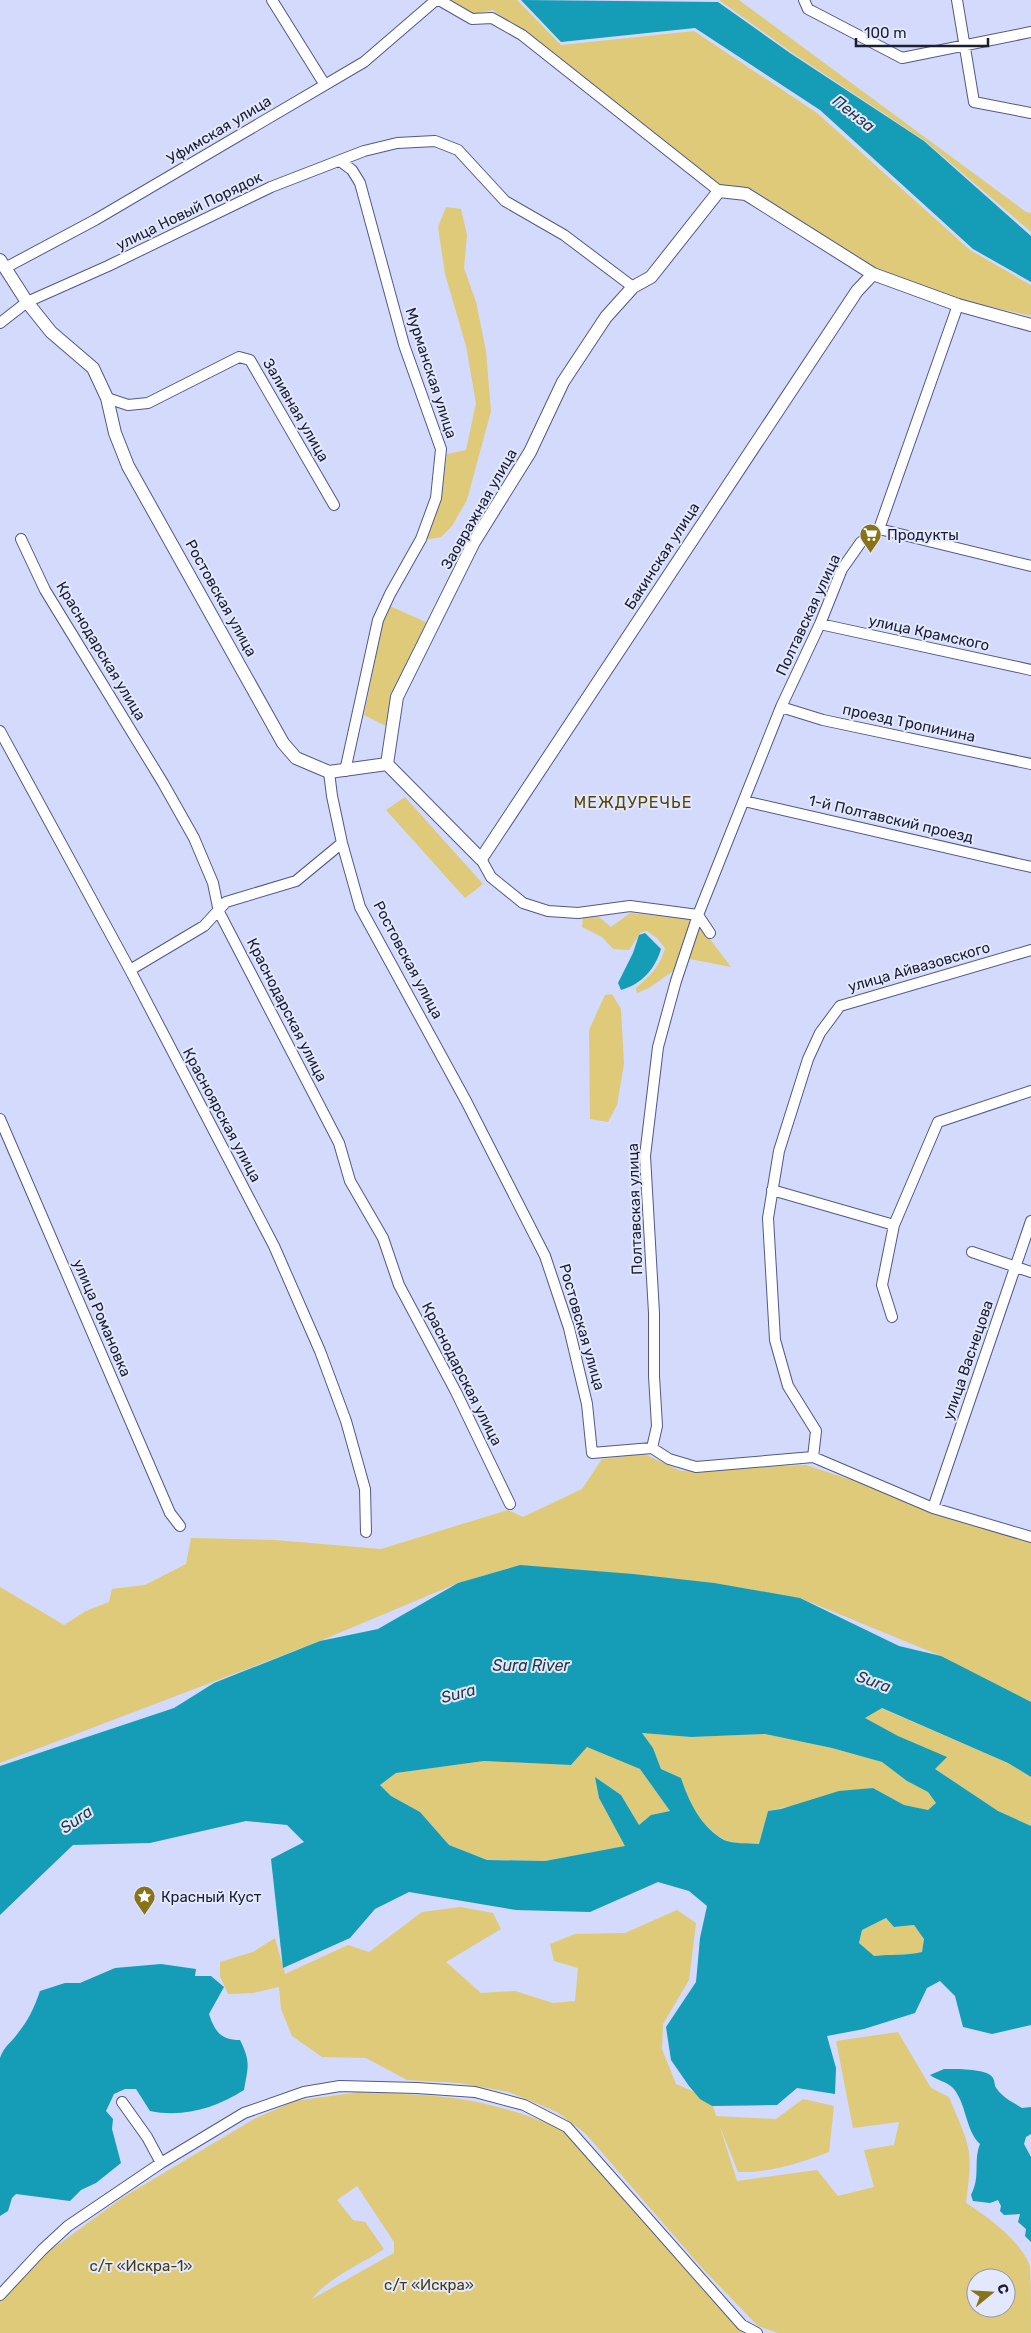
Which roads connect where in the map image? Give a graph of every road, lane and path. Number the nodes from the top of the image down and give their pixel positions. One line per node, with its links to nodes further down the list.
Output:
1 (272, 0): 7 (street)
2 (438, 0): 7 (street, Уфимская улица); 10 (street)
3 (804, 0): 6 (street)
4 (957, 0): 6 (street)
5 (1031, 32): 6 (street)
6 (965, 45): 8 (street)
7 (325, 85): 11 (street, Уфимская улица)
8 (1031, 113)
9 (340, 161): 13 (street, улица Новый Порядок); 14 (street, улица Новый Порядок); 29 (street, Мурманская улица)
10 (719, 191): 12 (street); 13 (street, Заовражная улица)
11 (3, 264): 14 (street, Ростовская улица)
12 (873, 274): 15 (street); 33 (street, Бакинская улица)
13 (633, 287): 27 (street, Заовражная улица)
14 (28, 302): 16 (street, улица Новый Порядок); 18 (street, Ростовская улица)
15 (958, 305): 17 (street); 20 (street)
16 (0, 323)
17 (1031, 325)
18 (107, 398): 19 (street, Заливная улица); 30 (street, Ростовская улица)
19 (334, 505)
20 (879, 530): 22 (street); 23 (street, Полтавская улица)
21 (21, 539): 35 (street, Краснодарская улица)
22 (1031, 566)
23 (820, 624): 24 (street, улица Крамского); 25 (street, Полтавская улица)
24 (1031, 670)
25 (781, 707): 28 (street, проезд Тропинина); 31 (street, Полтавская улица)
26 (0, 732): 39 (street, Красноярская улица)
27 (387, 764): 29 (street); 33 (street)
28 (1031, 764)
29 (345, 771): 30 (street)
30 (329, 772): 32 (street, Ростовская улица)
31 (744, 801): 34 (street, 1-й Полтавский проезд); 36 (street, Полтавская улица)
32 (342, 843): 35 (street); 49 (street, Ростовская улица)
33 (481, 859): 36 (street)
34 (1031, 867)
35 (219, 912): 39 (street); 51 (street, Краснодарская улица)
36 (698, 915): 37 (street); 49 (street, Полтавская улица)
37 (710, 933)
38 (1031, 950): 42 (street, улица Айвазовского)
39 (130, 970): 54 (street, Красноярская улица)
40 (1031, 1091): 44 (street)
41 (0, 1119): 53 (street, улица Романовка)
42 (772, 1190): 44 (street); 50 (street, улица Айвазовского)
43 (1031, 1221): 46 (street, улица Васнецова)
44 (894, 1225): 48 (street)
45 (972, 1252): 46 (street)
46 (1016, 1266): 47 (street); 52 (street, улица Васнецова)
47 (1031, 1272)
48 (892, 1317)
49 (652, 1448): 50 (street)
50 (813, 1457): 52 (street)
51 (510, 1504)
52 (933, 1508): 55 (street)
53 (180, 1526)
54 (366, 1532)
55 (1031, 1537)
56 (122, 2102): 57 (street)
57 (161, 2164): 58 (street); 59 (street)
58 (0, 2295)
59 (757, 2333)

